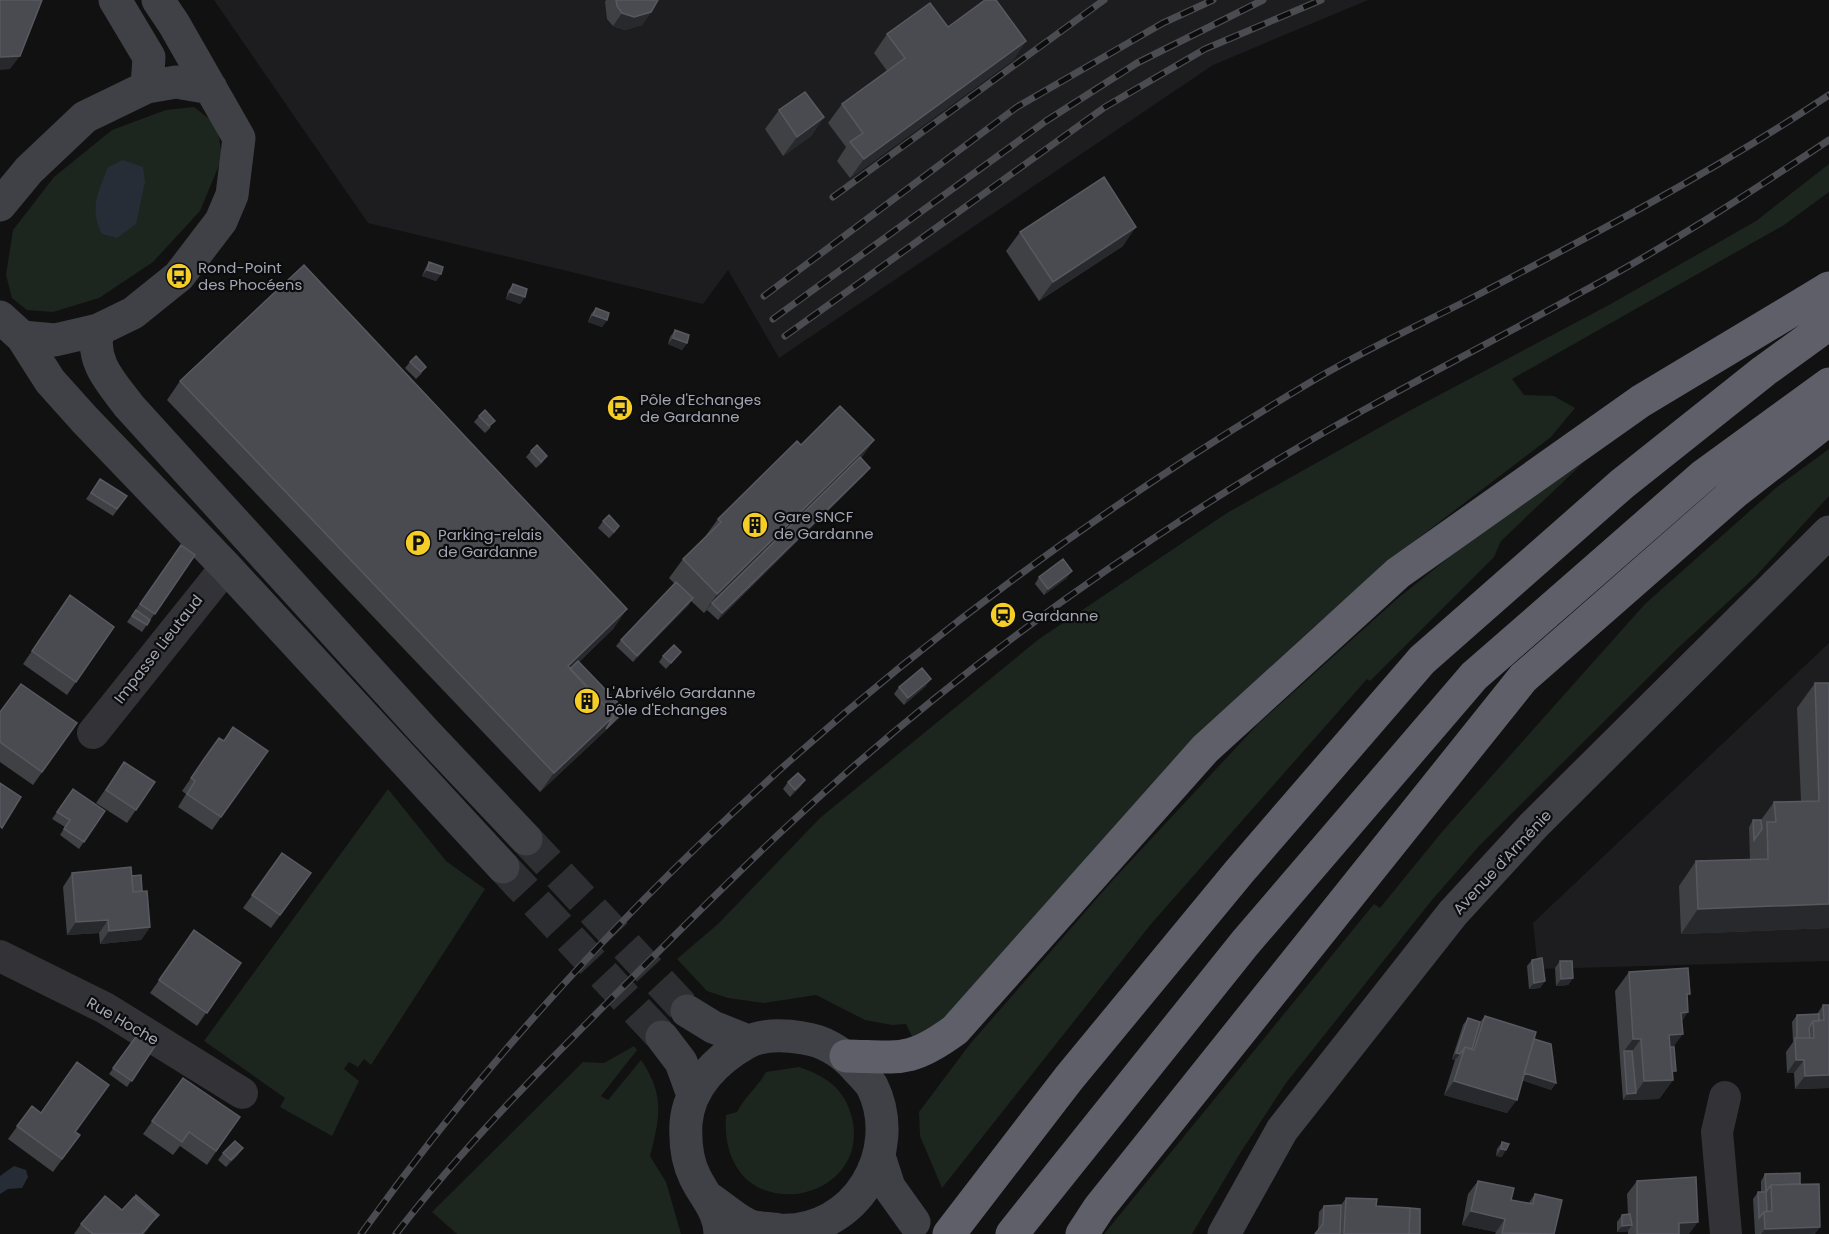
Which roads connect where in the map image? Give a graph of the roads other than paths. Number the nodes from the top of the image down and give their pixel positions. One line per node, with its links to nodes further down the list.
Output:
1 (115, 0): 3 (main road)
2 (158, 0): 4 (main road)
3 (147, 87): 4 (main road); 5 (main road)
4 (211, 88): 10 (main road)
5 (15, 172): 6 (main road)
6 (0, 205)
7 (1829, 288): 22 (highway)
8 (1829, 324): 29 (highway)
9 (11, 327): 10 (main road); 14 (main road)
10 (98, 330): 16 (main road)
11 (1829, 384): 33 (highway)
12 (1829, 419): 34 (highway)
13 (1829, 532): 35 (main road, Avenue d'Arménie)
14 (226, 567): 15 (street, Impasse Lieutaud); 17 (main road)
15 (93, 733)
16 (526, 839)
17 (503, 867)
18 (0, 956): 23 (street, Rue Hoche)
19 (687, 1011): 21 (main road)
20 (662, 1037): 24 (main road)
21 (748, 1041): 22 (main road); 24 (main road)
22 (846, 1056): 26 (main road)
23 (242, 1093)
24 (693, 1095): 27 (main road)
25 (1725, 1098): 36 (street)
26 (880, 1160): 28 (main road); 30 (main road)
27 (710, 1199): 31 (main road); 32 (main road)
28 (914, 1222)
29 (957, 1223)
30 (828, 1230): 31 (main road)
31 (785, 1232)
32 (720, 1234)
33 (1012, 1234)
34 (1082, 1234)
35 (1224, 1234)
36 (1726, 1234)

